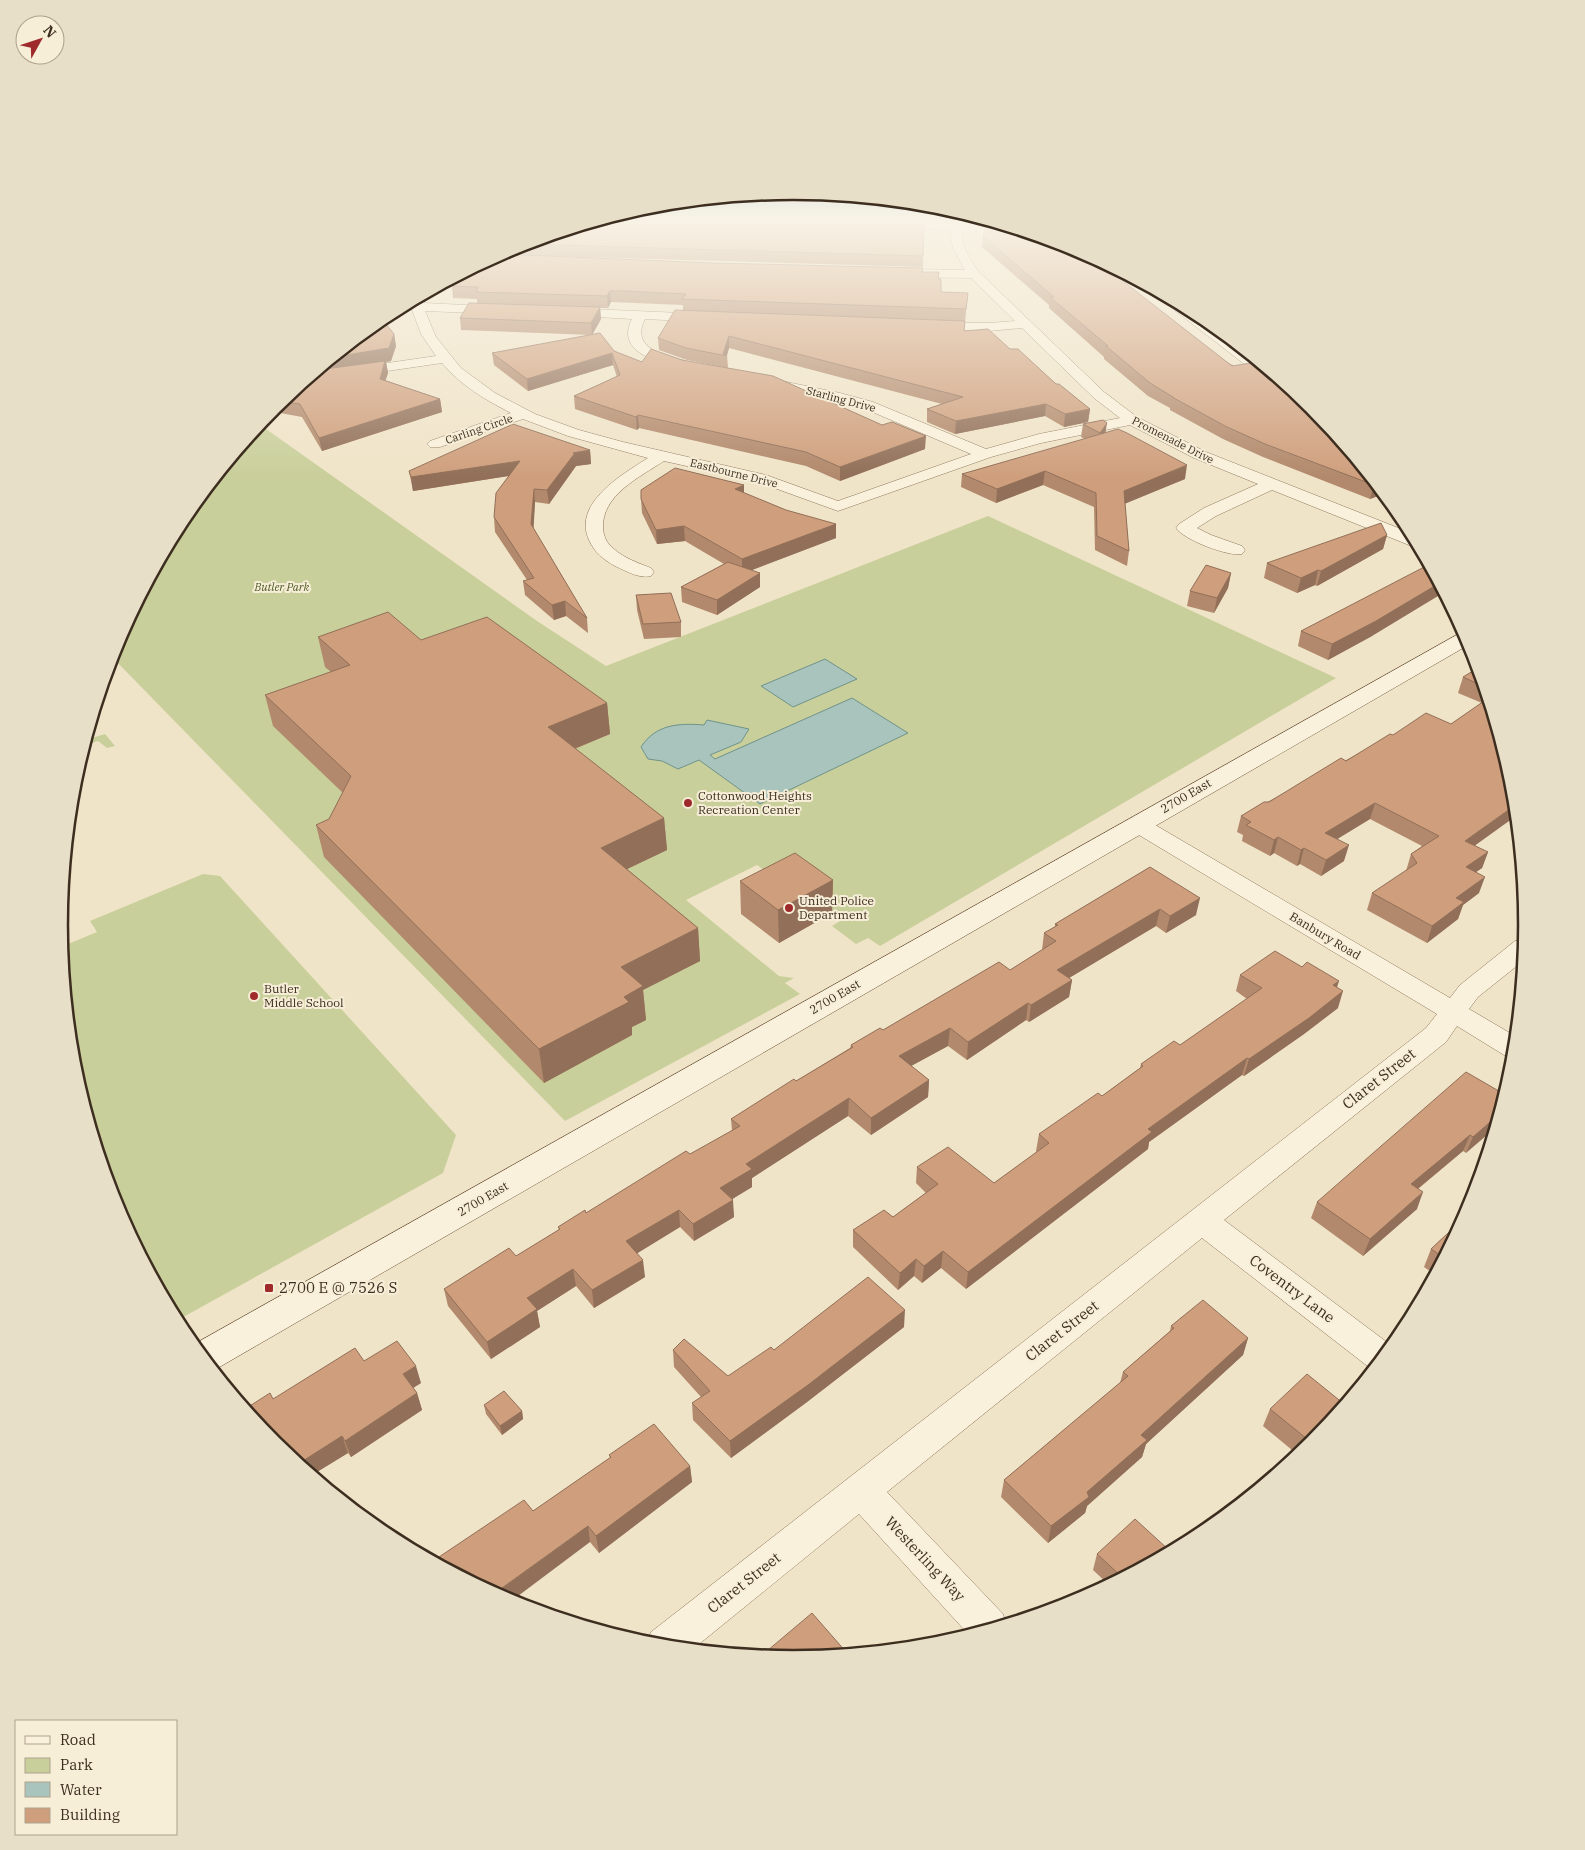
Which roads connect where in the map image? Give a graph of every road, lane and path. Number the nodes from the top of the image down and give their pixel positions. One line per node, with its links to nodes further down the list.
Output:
1 (419, 304): 10 (street, Eastbourne Drive)
2 (446, 304): 4 (street)
3 (1005, 304): 8 (street, Promenade Drive)
4 (510, 310)
5 (554, 312): 6 (street)
6 (641, 315): 7 (street); 11 (street)
7 (714, 318)
8 (1025, 324): 9 (street); 15 (street, Promenade Drive)
9 (917, 326)
10 (442, 359): 12 (street); 14 (street, Eastbourne Drive)
11 (698, 369)
12 (343, 374)
13 (762, 381): 17 (street, Starling Drive)
14 (524, 414): 16 (street, Carling Circle); 18 (street, Eastbourne Drive)
15 (1132, 420): 17 (street, Eastbourne Drive); 19 (street, Promenade Drive)
16 (435, 444)
17 (985, 454): 18 (street, Eastbourne Drive)
18 (663, 455): 22 (street)
19 (1271, 484): 20 (street, Promenade Drive); 21 (street)
20 (1404, 537)
21 (1236, 550)
22 (644, 572)
23 (1459, 641): 24 (street, 2700 East)
24 (1137, 824): 26 (street, Banbury Road); 30 (street, 2700 East)
25 (1517, 952): 26 (street, Claret Street)
26 (1454, 1011): 27 (street, Banbury Road); 28 (street, Claret Street)
27 (1507, 1044)
28 (1202, 1220): 29 (street, Coventry Lane); 31 (street, Claret Street)
29 (1377, 1354)
30 (209, 1355)
31 (861, 1490): 32 (street, Westerling Way); 33 (street, Claret Street)
32 (985, 1624)
33 (673, 1640)

